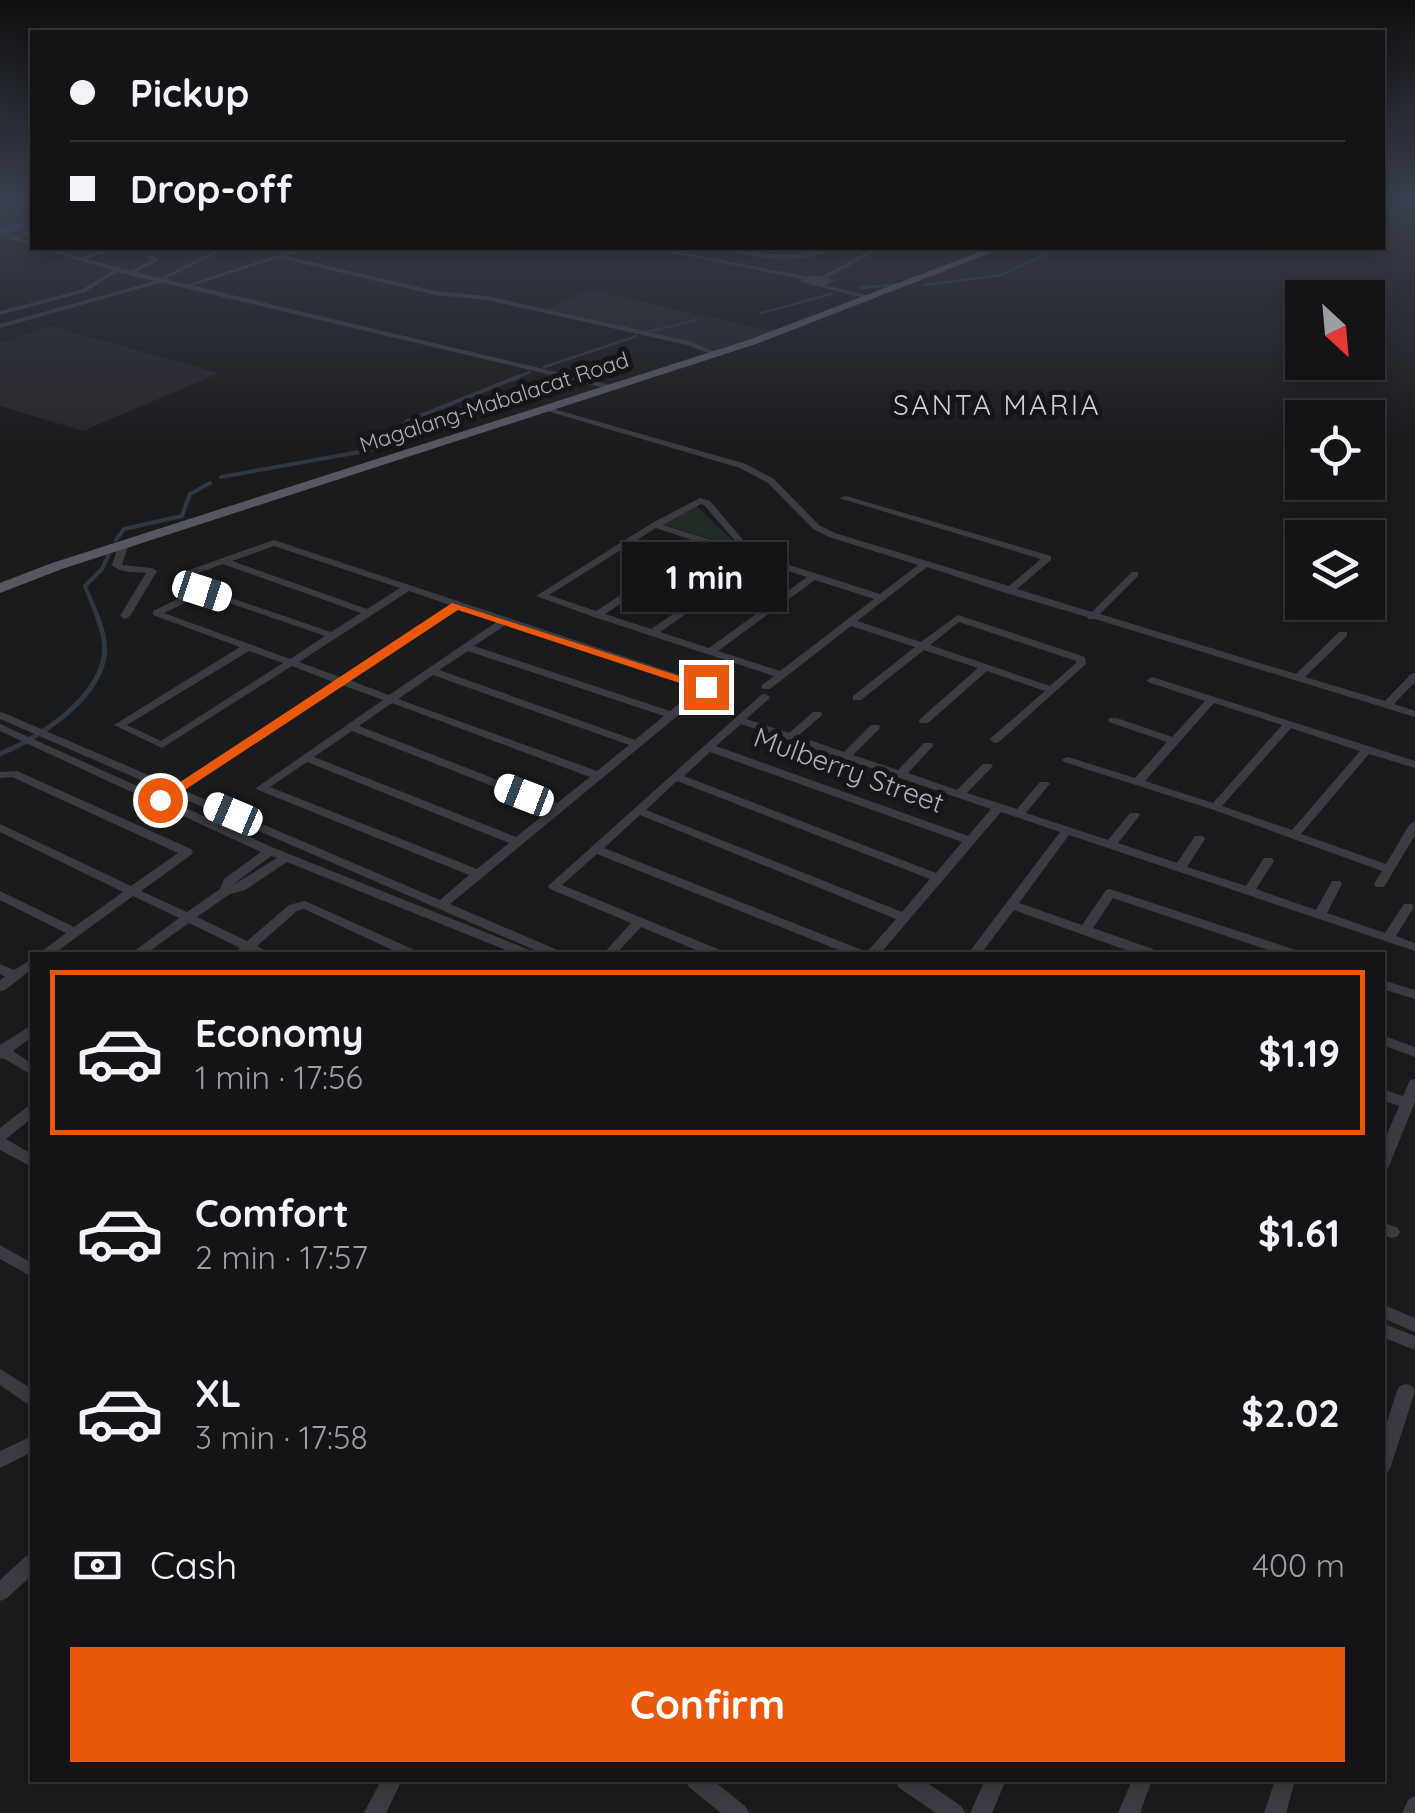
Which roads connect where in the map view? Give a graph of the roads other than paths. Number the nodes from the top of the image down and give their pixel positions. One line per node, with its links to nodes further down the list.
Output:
1 (97, 283): 10 (street)
2 (151, 283): 11 (street)
3 (171, 283): 8 (street)
4 (197, 283): 8 (street)
5 (394, 283): 12 (street)
6 (825, 283): 9 (street)
7 (906, 283): 9 (main road, Magalang-Mabalacat Road)
8 (186, 286): 13 (street)
9 (871, 296): 12 (main road, Magalang-Mabalacat Road)
10 (0, 313)
11 (0, 326)
12 (716, 354): 13 (main road, Magalang-Mabalacat Road)
13 (614, 387): 14 (main road, Magalang-Mabalacat Road)
14 (553, 413): 18 (main road, Magalang-Mabalacat Road); 21 (street)
15 (843, 498): 27 (street)
16 (654, 525): 17 (street); 19 (street); 31 (street)
17 (708, 542): 19 (street); 31 (street)
18 (124, 544): 24 (main road, Magalang-Mabalacat Road); 32 (street)
19 (756, 556): 23 (street); 36 (street)
20 (224, 561): 25 (street); 26 (street); 30 (street)
21 (925, 564): 27 (street); 28 (street)
22 (1135, 574): 33 (street)
23 (814, 576): 28 (street); 42 (street)
24 (0, 588)
25 (407, 588): 29 (street); 30 (street)
26 (202, 591): 38 (street); 40 (street)
27 (1009, 591): 33 (street)
28 (882, 598): 35 (street)
29 (457, 605): 34 (street); 49 (street)
30 (370, 613): 38 (street)
31 (596, 614): 36 (street)
32 (125, 616)
33 (1092, 617): 48 (street)
34 (504, 621): 41 (street); 59 (street)
35 (850, 622): 39 (street); 46 (street)
36 (652, 633): 42 (street)
37 (1343, 634): 48 (street)
38 (333, 636): 43 (street)
39 (922, 646): 44 (street); 51 (street); 53 (street)
40 (248, 647): 43 (street); 43 (street)
41 (468, 647): 45 (street); 59 (street)
42 (710, 652): 46 (street)
43 (291, 662): 49 (street)
44 (986, 668): 51 (street); 62 (street)
45 (432, 671): 52 (street); 71 (street)
46 (781, 675): 61 (street)
47 (1415, 676): 55 (street)
48 (1298, 678): 55 (street)
49 (341, 680): 52 (street); 88 (street)
50 (1152, 680): 54 (street)
51 (1050, 689): 69 (street)
52 (392, 698): 64 (street); 84 (street)
53 (857, 698)
54 (1211, 700): 63 (street); 70 (street)
55 (1387, 704): 57 (street)
56 (818, 714): 68 (street)
57 (1415, 714)
58 (0, 715): 67 (street)
59 (672, 715): 71 (street)
60 (1112, 720): 70 (street)
61 (741, 721): 68 (street); 74 (street)
62 (924, 721)
63 (1289, 724): 75 (street); 91 (street)
64 (351, 727): 78 (street); 92 (street)
65 (875, 727): 77 (street)
66 (0, 728): 67 (street)
67 (27, 735): 73 (street); 76 (street)
68 (792, 737): 77 (street)
69 (995, 740)
70 (1174, 741): 86 (street)
71 (636, 744): 84 (street)
72 (928, 745): 83 (street)
73 (78, 748): 76 (street); 88 (street)
74 (710, 748): 85 (street); 102 (street, Mulberry Street)
75 (1367, 748): 80 (street); 100 (street)
76 (62, 756): 90 (street)
77 (846, 756): 83 (street)
78 (306, 758): 103 (street); 111 (street)
79 (1068, 760): 86 (street)
80 (1415, 765)
81 (987, 766): 89 (street)
82 (0, 775): 115 (street)
83 (900, 775): 89 (street)
84 (598, 776): 92 (street)
85 (676, 778): 94 (street); 112 (street)
86 (1137, 782): 91 (street)
87 (1044, 784): 95 (street)
88 (176, 790): 90 (street); 119 (street)
89 (958, 795): 93 (street)
90 (160, 800): 106 (street)
91 (1215, 806): 100 (street)
92 (559, 808): 103 (street)
93 (998, 808): 95 (street); 102 (street)
94 (639, 810): 105 (street); 124 (street)
95 (1019, 814): 99 (street)
96 (1134, 815): 104 (street)
97 (1415, 825): 110 (street)
98 (0, 828): 115 (street)
99 (1067, 830): 104 (street); 120 (street)
100 (1294, 836): 110 (street)
101 (1199, 838): 109 (street)
102 (970, 840): 112 (street)
103 (517, 842): 111 (street)
104 (1111, 844): 109 (street)
105 (596, 850): 125 (street); 138 (street)
106 (270, 851): 107 (street); 117 (street)
107 (286, 856): 117 (street); 134 (street)
108 (1268, 861): 116 (street)
109 (1181, 867): 116 (street)
110 (1389, 869): 114 (street)
111 (477, 874): 119 (street)
112 (938, 878): 124 (street)
113 (1336, 884): 122 (street)
114 (1380, 884)
115 (134, 890): 123 (street); 127 (street)
116 (1249, 890): 122 (street)
117 (226, 891): 123 (street)
118 (0, 894): 127 (street)
119 (442, 905): 135 (street)
120 (1013, 905): 126 (street); 140 (street)
121 (1408, 906): 128 (street)
122 (1320, 914): 128 (street)
123 (188, 916): 130 (street); 132 (street)
124 (904, 918): 139 (street)
125 (638, 921): 136 (street); 137 (street)
126 (1085, 930): 141 (street); 142 (street)
127 (75, 932): 131 (street)
128 (1388, 938): 129 (street)
129 (1415, 946)
130 (244, 951): 133 (street)
131 (47, 952)
132 (138, 952)
133 (407, 952)
134 (523, 952)
135 (551, 952)
136 (611, 952)
137 (713, 952)
138 (855, 952)
139 (875, 952)
140 (975, 952)
141 (1145, 952)
142 (1289, 952)
143 (30, 964): 145 (street)
144 (0, 968): 145 (street)
145 (14, 976): 147 (street)
146 (1385, 985): 148 (street)
147 (0, 986)
148 (1415, 995)
149 (30, 1031): 151 (street)
150 (1385, 1041): 152 (street)
151 (1, 1052): 153 (street)
152 (1415, 1052)
153 (30, 1069)
154 (1415, 1084): 156 (street)
155 (1385, 1095): 156 (street)
156 (1406, 1103): 159 (street)
157 (30, 1113): 158 (street)
158 (0, 1139): 160 (street)
159 (1385, 1157)
160 (30, 1161)
161 (0, 1250): 162 (street)
162 (30, 1270)
163 (1385, 1311): 164 (street)
164 (1415, 1325)
165 (1385, 1331): 166 (street)
166 (1415, 1344)
167 (0, 1376): 169 (street)
168 (1406, 1392): 170 (street)
169 (30, 1397)
170 (1407, 1415): 173 (street)
171 (30, 1445): 172 (street)
172 (0, 1460)
173 (1385, 1460)
174 (30, 1565): 175 (street)
175 (0, 1592)
176 (391, 1782): 182 (street)
177 (699, 1782): 183 (street)
178 (908, 1782): 184 (street)
179 (995, 1782): 185 (street)
180 (1141, 1782): 186 (street)
181 (1284, 1782): 187 (street)
182 (375, 1813)
183 (738, 1813)
184 (954, 1813)
185 (982, 1813)
186 (1129, 1813)
187 (1275, 1813)

